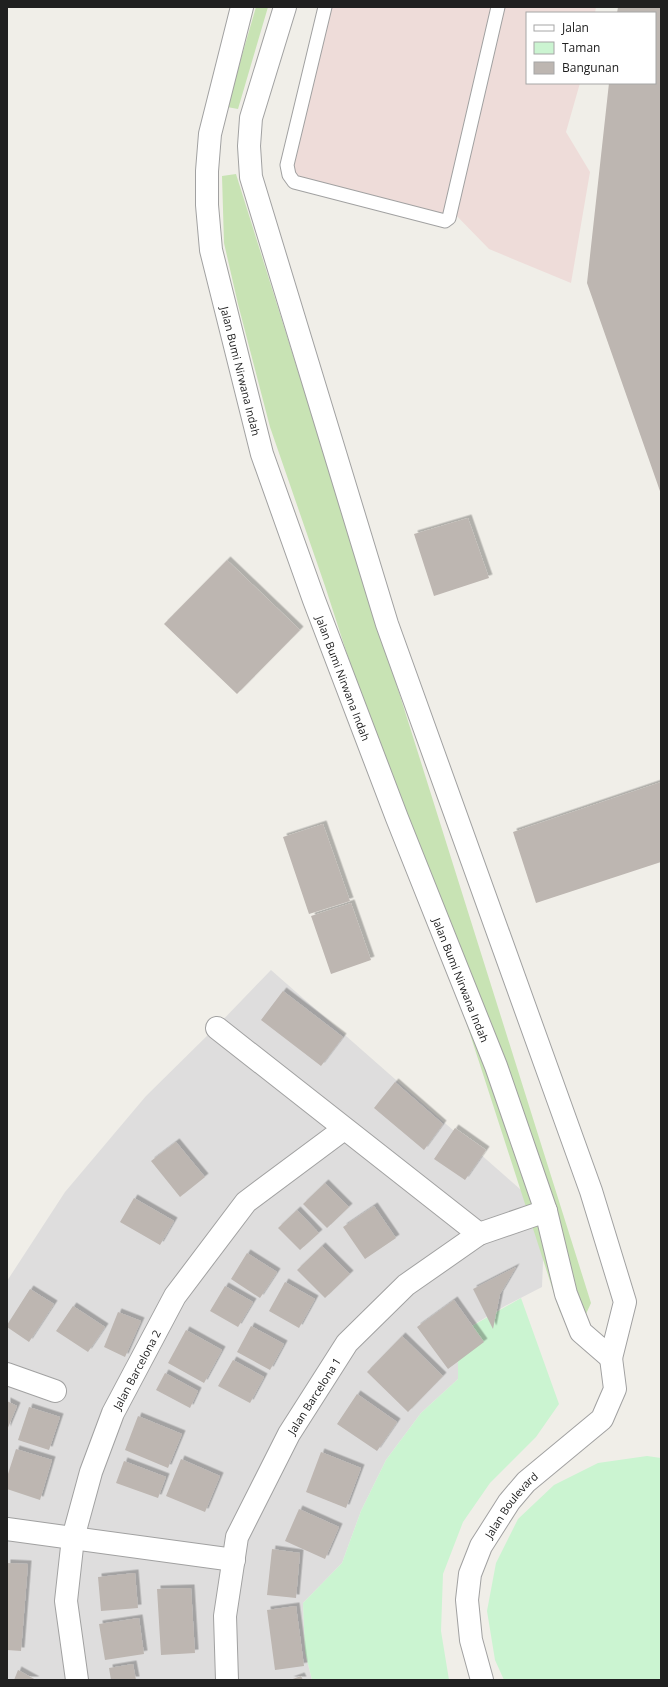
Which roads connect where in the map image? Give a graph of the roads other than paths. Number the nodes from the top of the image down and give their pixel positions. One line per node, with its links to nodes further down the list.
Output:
1 (242, 7): 7 (street, Jalan Bumi Nirwana Indah)
2 (285, 7): 9 (street, Jalan Boulevard)
3 (325, 7): 4 (lane)
4 (498, 7)
5 (217, 1028): 6 (street)
6 (344, 1129): 8 (street); 13 (street, Jalan Barcelona 2)
7 (546, 1211): 8 (street, Jalan Barcelona 1); 9 (street, Jalan Bumi Nirwana Indah)
8 (479, 1234): 14 (street, Jalan Barcelona 1)
9 (611, 1358): 17 (street, Jalan Boulevard)
10 (7, 1374): 11 (street)
11 (55, 1391)
12 (7, 1529): 13 (street)
13 (73, 1538): 14 (street); 15 (street, Jalan Barcelona 2)
14 (234, 1560): 16 (street, Jalan Barcelona 1)
15 (77, 1680)
16 (227, 1680)
17 (482, 1680)

